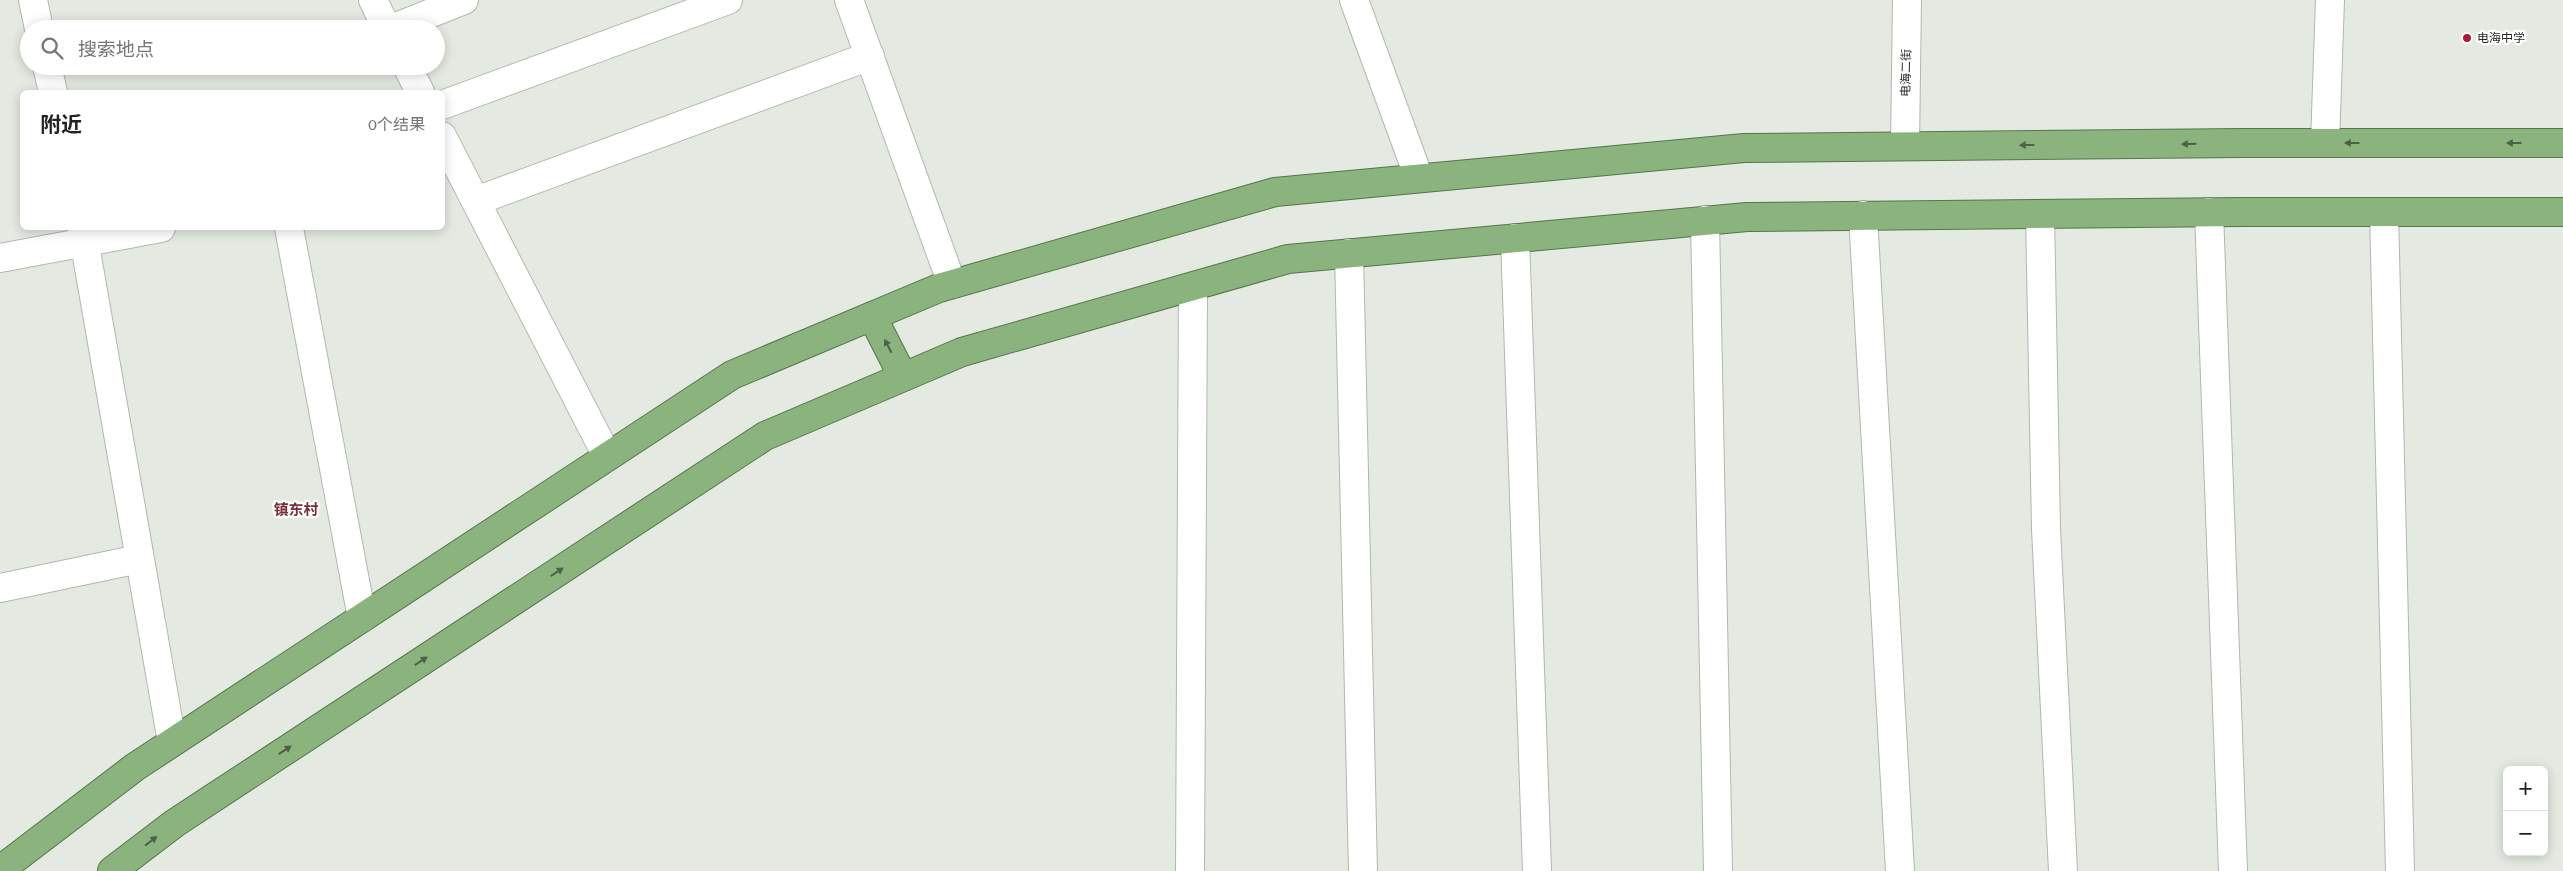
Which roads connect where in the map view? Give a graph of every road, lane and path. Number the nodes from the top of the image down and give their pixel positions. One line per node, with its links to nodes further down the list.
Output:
1 (33, 0): 9 (street)
2 (373, 0): 10 (street)
3 (464, 0): 11 (street)
4 (728, 0): 17 (street)
5 (849, 0): 12 (street)
6 (1907, 0): 20 (street, 电海二街)
7 (2330, 0): 18 (street)
8 (1356, 1): 23 (street)
9 (37, 20)
10 (383, 20)
11 (414, 20)
12 (870, 56): 24 (street); 37 (street)
13 (49, 75): 15 (street)
14 (412, 75): 16 (street)
15 (53, 90)
16 (419, 90)
17 (445, 104)
18 (2325, 143): 19 (highway, one-way to 18); 20 (highway, one-way to 20)
19 (2563, 143)
20 (1905, 146): 23 (highway)
21 (445, 147): 22 (street)
22 (452, 172): 24 (street)
23 (1419, 178): 37 (highway)
24 (476, 201): 41 (street)
25 (2209, 212): 26 (highway); 28 (highway); 54 (street)
26 (2384, 212): 27 (highway); 55 (street)
27 (2563, 212)
28 (2040, 214): 29 (highway); 53 (street)
29 (1863, 215): 30 (highway); 52 (street)
30 (1705, 220): 34 (highway); 51 (street)
31 (139, 230): 33 (street)
32 (289, 230): 44 (street)
33 (83, 235): 36 (street); 42 (street)
34 (1515, 238): 35 (highway); 50 (street)
35 (1349, 253): 38 (highway); 49 (street)
36 (0, 258)
37 (952, 284): 39 (highway)
38 (1193, 288): 40 (highway); 48 (street)
39 (872, 316): 40 (highway, one-way to 39); 41 (highway)
40 (903, 377): 47 (highway, one-way to 40)
41 (607, 456): 44 (highway)
42 (139, 559): 43 (street); 45 (street)
43 (0, 588)
44 (362, 618): 45 (highway)
45 (172, 742): 46 (highway)
46 (0, 870)
47 (112, 871)
48 (1190, 871)
49 (1363, 871)
50 (1537, 871)
51 (1718, 871)
52 (1900, 871)
53 (2063, 871)
54 (2233, 871)
55 (2400, 871)

